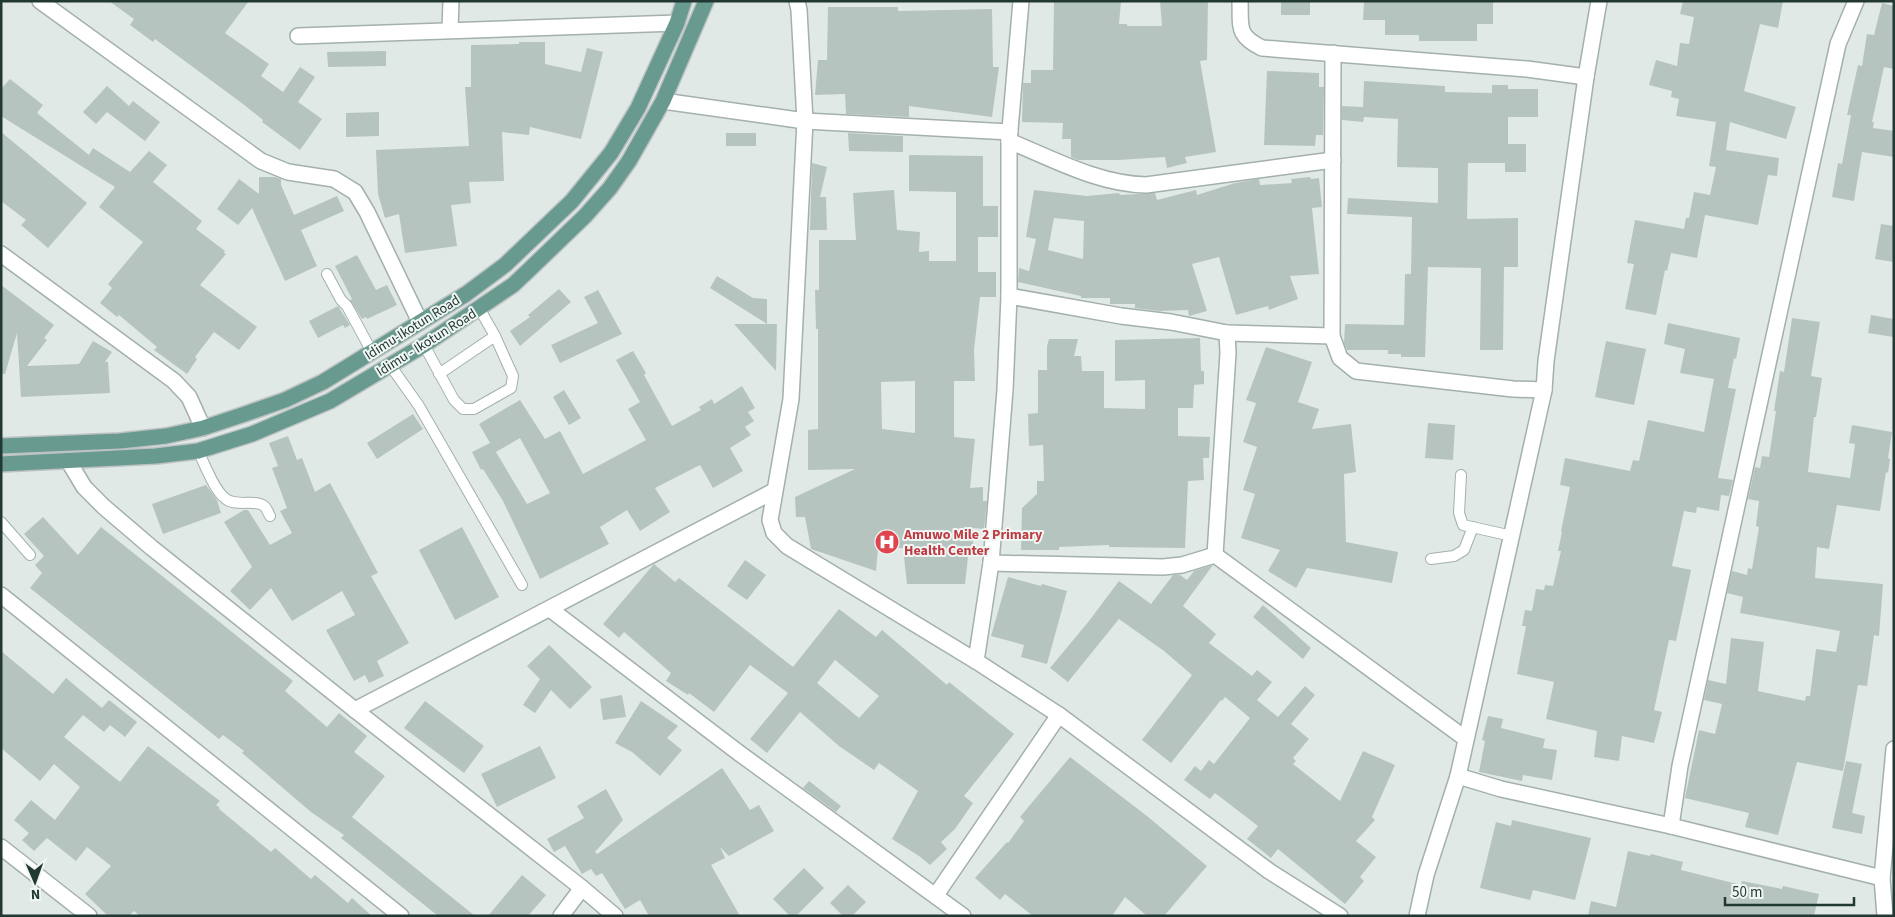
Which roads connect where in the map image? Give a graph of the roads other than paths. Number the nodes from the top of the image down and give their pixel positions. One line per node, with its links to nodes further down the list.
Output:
1 (40, 1): 23 (street)
2 (451, 1): 11 (street)
3 (684, 1): 10 (main road, Idimu-Ikotun Road)
4 (706, 1): 15 (main road, Idimu - Ikotun Road)
5 (797, 1): 16 (street)
6 (1021, 1): 17 (street)
7 (1240, 1): 13 (street)
8 (1599, 1): 14 (street)
9 (1856, 1): 58 (street)
10 (677, 23): 11 (street); 23 (main road, Idimu-Ikotun Road)
11 (450, 30): 12 (street)
12 (298, 36)
13 (1333, 53): 14 (street); 18 (street)
14 (1586, 77): 33 (street)
15 (663, 101): 16 (street); 22 (main road, Idimu - Ikotun Road)
16 (805, 121): 17 (street); 40 (street)
17 (1010, 137): 18 (street); 21 (street)
18 (1333, 160): 26 (street)
19 (1, 254): 34 (street)
20 (327, 274): 29 (lane)
21 (1009, 296): 24 (street); 48 (street)
22 (479, 308): 25 (lane); 28 (main road, Idimu - Ikotun Road)
23 (420, 322): 27 (main road, Idimu-Ikotun Road)
24 (1227, 333): 26 (street); 46 (street)
25 (495, 336): 32 (lane); 32 (lane)
26 (1332, 336): 33 (street)
27 (397, 337): 29 (main road, Idimu-Ikotun Road); 30 (main road)
28 (424, 345): 30 (main road, Idimu - Ikotun Road); 32 (lane)
29 (372, 352): 34 (main road, Idimu-Ikotun Road)
30 (408, 354): 31 (main road, Idimu - Ikotun Road)
31 (390, 365): 36 (main road, Idimu - Ikotun Road); 49 (lane)
32 (439, 374)
33 (1544, 390): 44 (street)
34 (203, 428): 35 (main road, Idimu-Ikotun Road)
35 (1, 446)
36 (198, 451): 37 (main road, Idimu - Ikotun Road); 41 (lane)
37 (70, 462): 38 (main road, Idimu - Ikotun Road); 53 (street)
38 (1, 464)
39 (1461, 475): 43 (lane)
40 (774, 491): 51 (street); 52 (street)
41 (270, 516)
42 (1, 522): 45 (lane)
43 (1473, 527): 44 (lane); 47 (lane)
44 (1512, 536): 55 (street)
45 (30, 555)
46 (1214, 555): 48 (street); 55 (street)
47 (1432, 560)
48 (991, 563): 52 (street)
49 (522, 585)
50 (1, 595): 64 (street)
51 (550, 609): 53 (street); 62 (street)
52 (976, 661): 54 (street)
53 (355, 710): 61 (street)
54 (1059, 715): 62 (street); 68 (street)
55 (1466, 740): 57 (street)
56 (1894, 749): 60 (street)
57 (1458, 776): 58 (street); 69 (street)
58 (1671, 826): 60 (street)
59 (1, 847): 63 (street)
60 (1882, 878): 70 (street)
61 (582, 888): 65 (street); 66 (street)
62 (936, 895): 67 (street)
63 (89, 916)
64 (401, 916)
65 (560, 916)
66 (615, 916)
67 (963, 916)
68 (1340, 916)
69 (1417, 916)
70 (1885, 916)

